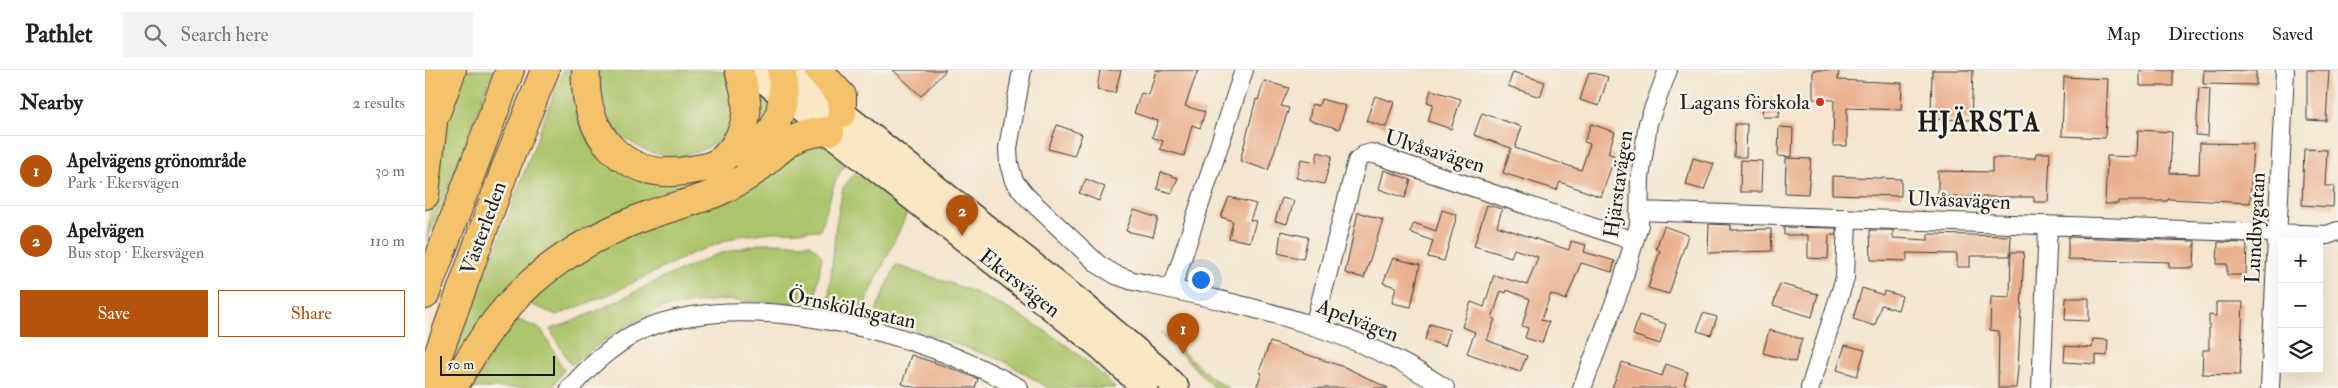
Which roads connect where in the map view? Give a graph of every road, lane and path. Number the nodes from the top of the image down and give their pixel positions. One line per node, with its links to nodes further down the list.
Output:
1 (429, 70): 14 (highway)
2 (452, 70): 14 (highway)
3 (510, 70): 25 (highway, Västerleden)
4 (545, 70): 27 (highway, Västerleden)
5 (586, 70): 6 (highway)
6 (739, 70)
7 (751, 70): 13 (main road, Ekersvägen)
8 (818, 70): 15 (highway)
9 (1022, 70): 24 (street, Apelvägen)
10 (1244, 70): 24 (street)
11 (1667, 70): 18 (street, Hjärstavägen)
12 (2285, 70): 22 (street, Lundbygatan)
13 (784, 78): 15 (main road, Ekersvägen); 17 (highway)
14 (433, 122): 16 (highway)
15 (839, 129): 17 (highway); 31 (main road, Ekersvägen); 32 (main road, Ekersvägen)
16 (425, 195)
17 (691, 201): 28 (highway)
18 (1639, 211): 19 (street, Ulvåsavägen); 23 (street, Hjärstavägen)
19 (1847, 218): 20 (street, Ulvåsavägen); 35 (street)
20 (2048, 225): 22 (street, Ulvåsavägen); 36 (street)
21 (2338, 231): 22 (street, Ulvåsavägen)
22 (2278, 233): 37 (street, Lundbygatan)
23 (1634, 241): 26 (street, Ulvåsavägen); 34 (street, Hjärstavägen)
24 (1172, 289): 26 (street, Apelvägen)
25 (425, 295)
26 (1314, 326): 33 (street, Apelvägen)
27 (426, 388)
28 (453, 388)
29 (570, 388): 30 (street, Örnsköldsgatan)
30 (1019, 388)
31 (1145, 388)
32 (1176, 388)
33 (1445, 388)
34 (1582, 388)
35 (1810, 388)
36 (2041, 388)
37 (2270, 388)

